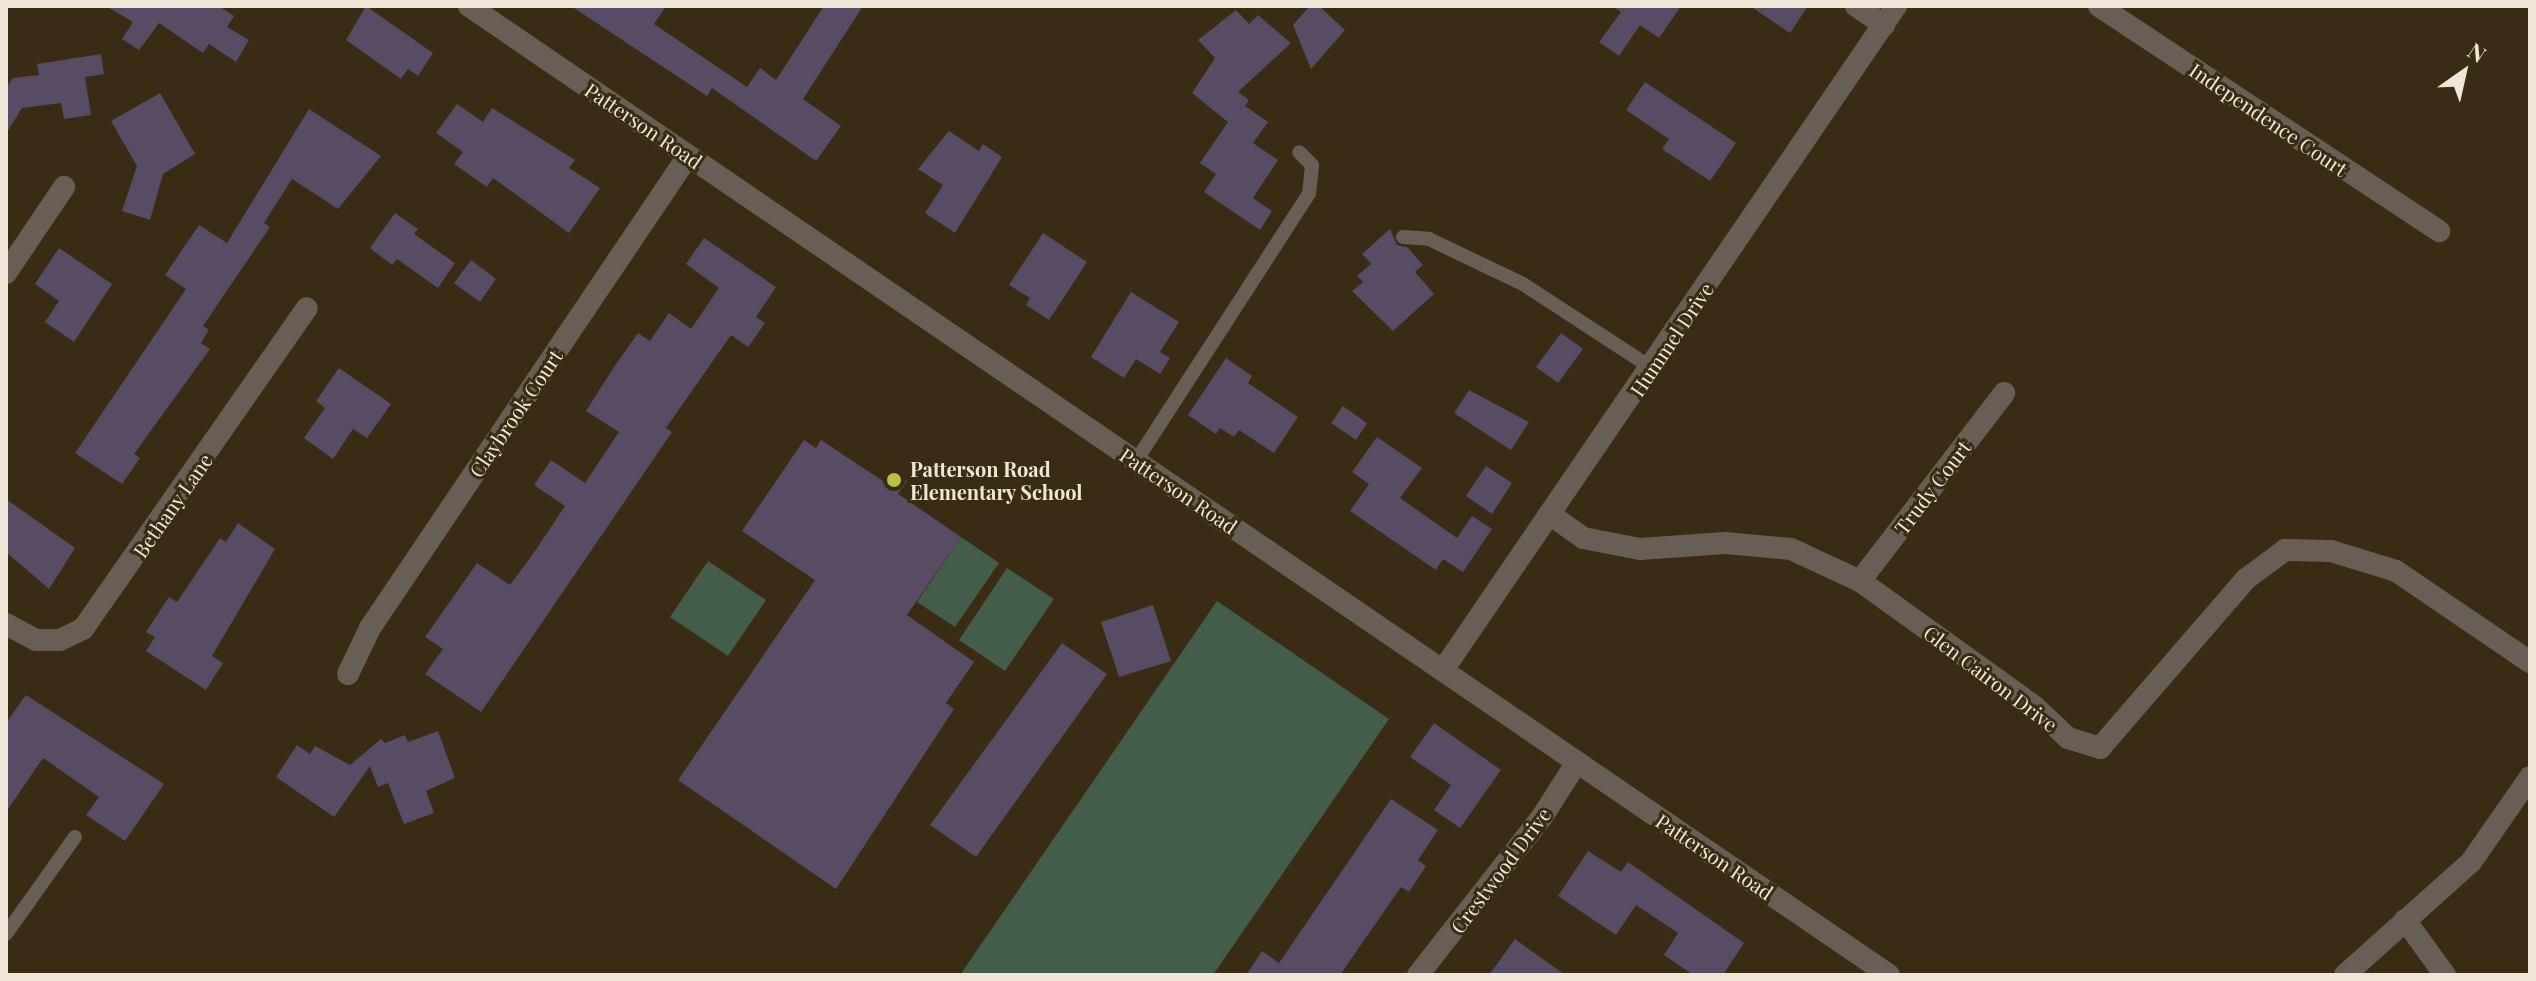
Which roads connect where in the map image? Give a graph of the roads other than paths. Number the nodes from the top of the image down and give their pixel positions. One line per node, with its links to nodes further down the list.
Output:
1 (469, 6): 6 (street, Patterson Road)
2 (1856, 6): 4 (street)
3 (2099, 6): 8 (street, Independence Court)
4 (1890, 15): 12 (street, Hummel Drive)
5 (1299, 152): 14 (lane)
6 (688, 156): 14 (street, Patterson Road); 20 (street, Claybrook Court)
7 (64, 187): 10 (street)
8 (2439, 231)
9 (1403, 237): 12 (lane)
10 (6, 273)
11 (307, 308): 17 (street, Bethany Lane)
12 (1652, 368): 15 (street, Hummel Drive)
13 (2004, 393): 16 (street, Trudy Court)
14 (1136, 461): 19 (street, Patterson Road)
15 (1552, 516): 16 (street, Glen Cairon Drive); 19 (street, Hummel Drive)
16 (1860, 581): 18 (street, Glen Cairon Drive)
17 (7, 627)
18 (2530, 662)
19 (1443, 670): 21 (street, Patterson Road)
20 (348, 674)
21 (1577, 762): 26 (street, Crestwood Drive); 27 (street, Patterson Road)
22 (2530, 777): 24 (street)
23 (75, 837): 25 (lane)
24 (2405, 920): 28 (street); 29 (street)
25 (6, 934)
26 (1418, 975)
27 (1889, 975)
28 (2345, 975)
29 (2445, 975)

